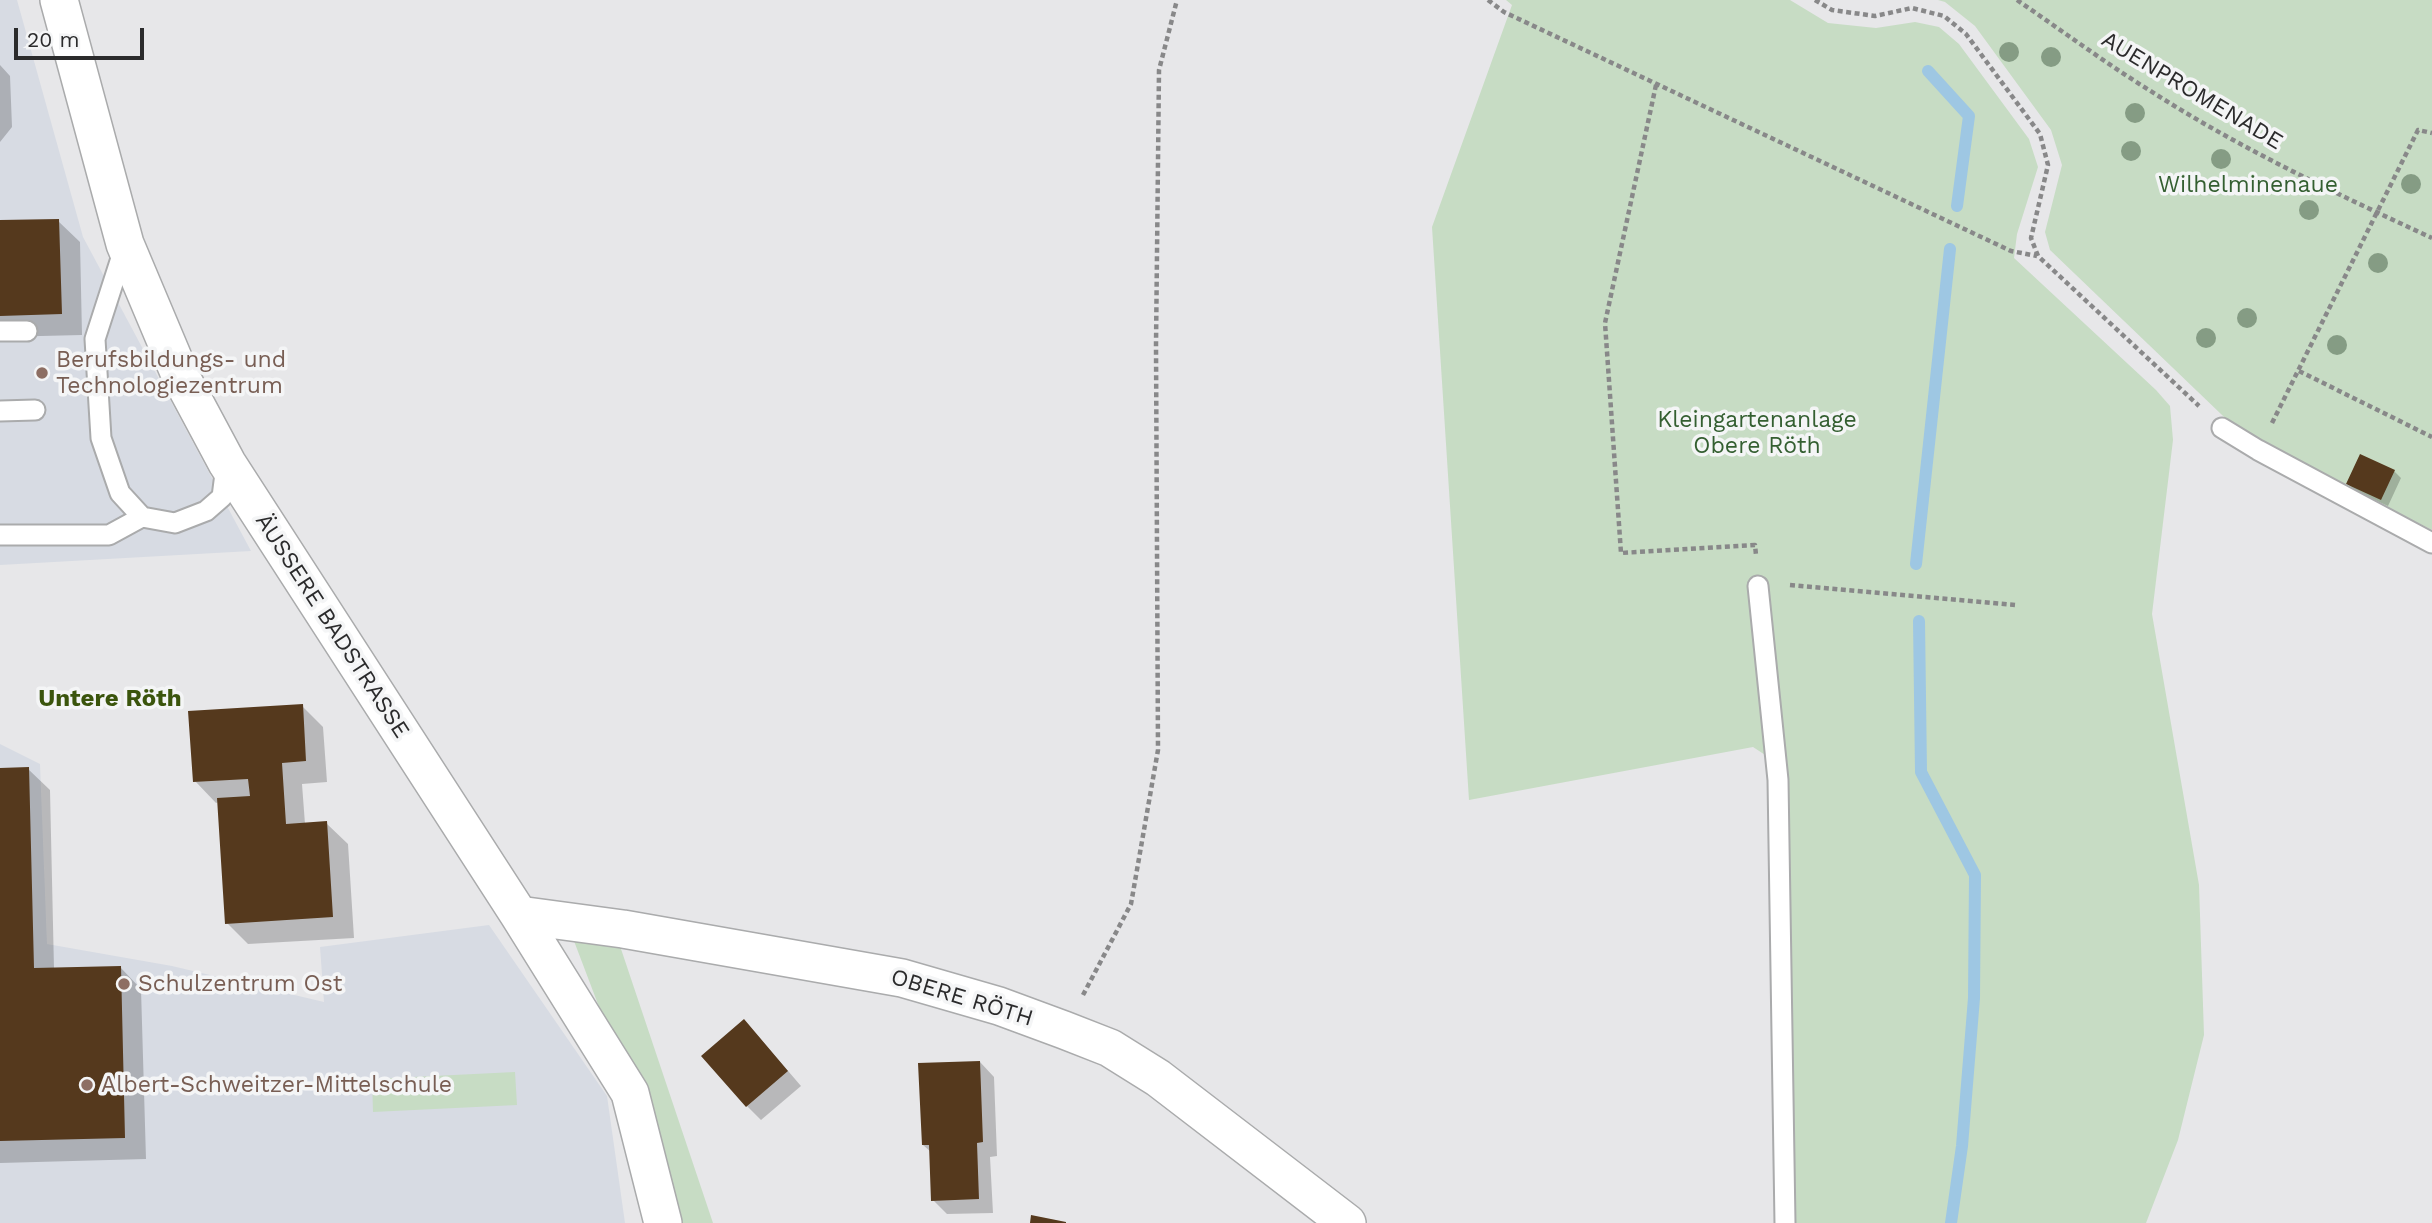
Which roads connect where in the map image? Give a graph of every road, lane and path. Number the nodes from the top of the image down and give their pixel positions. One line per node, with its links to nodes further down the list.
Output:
1 (59, 0): 10 (street, ÄUSSERE BADSTRASSE)
2 (1178, 0): 27 (path)
3 (1488, 0): 6 (path)
4 (1815, 0): 11 (path)
5 (2017, 0): 8 (path, AUENPROMENADE)
6 (1656, 85): 11 (path); 24 (path)
7 (2432, 133): 8 (path)
8 (2376, 212): 9 (path, AUENPROMENADE); 14 (path)
9 (2432, 238)
10 (125, 244): 20 (street, ÄUSSERE BADSTRASSE); 21 (lane)
11 (2038, 256): 17 (path)
12 (0, 331): 13 (lane)
13 (27, 331)
14 (2299, 371): 18 (path); 19 (path)
15 (35, 410): 16 (lane)
16 (0, 411)
17 (2222, 428): 19 (lane)
18 (2432, 437)
19 (2258, 450): 23 (lane)
20 (227, 463): 21 (lane); 26 (street, ÄUSSERE BADSTRASSE)
21 (142, 517): 22 (lane)
22 (0, 535)
23 (2432, 543)
24 (1758, 586): 25 (path); 30 (lane)
25 (2015, 604)
26 (519, 915): 27 (street, OBERE RÖTH); 28 (street, ÄUSSERE BADSTRASSE)
27 (1065, 1030): 29 (street, OBERE RÖTH)
28 (663, 1223)
29 (1347, 1223)
30 (1785, 1223)

